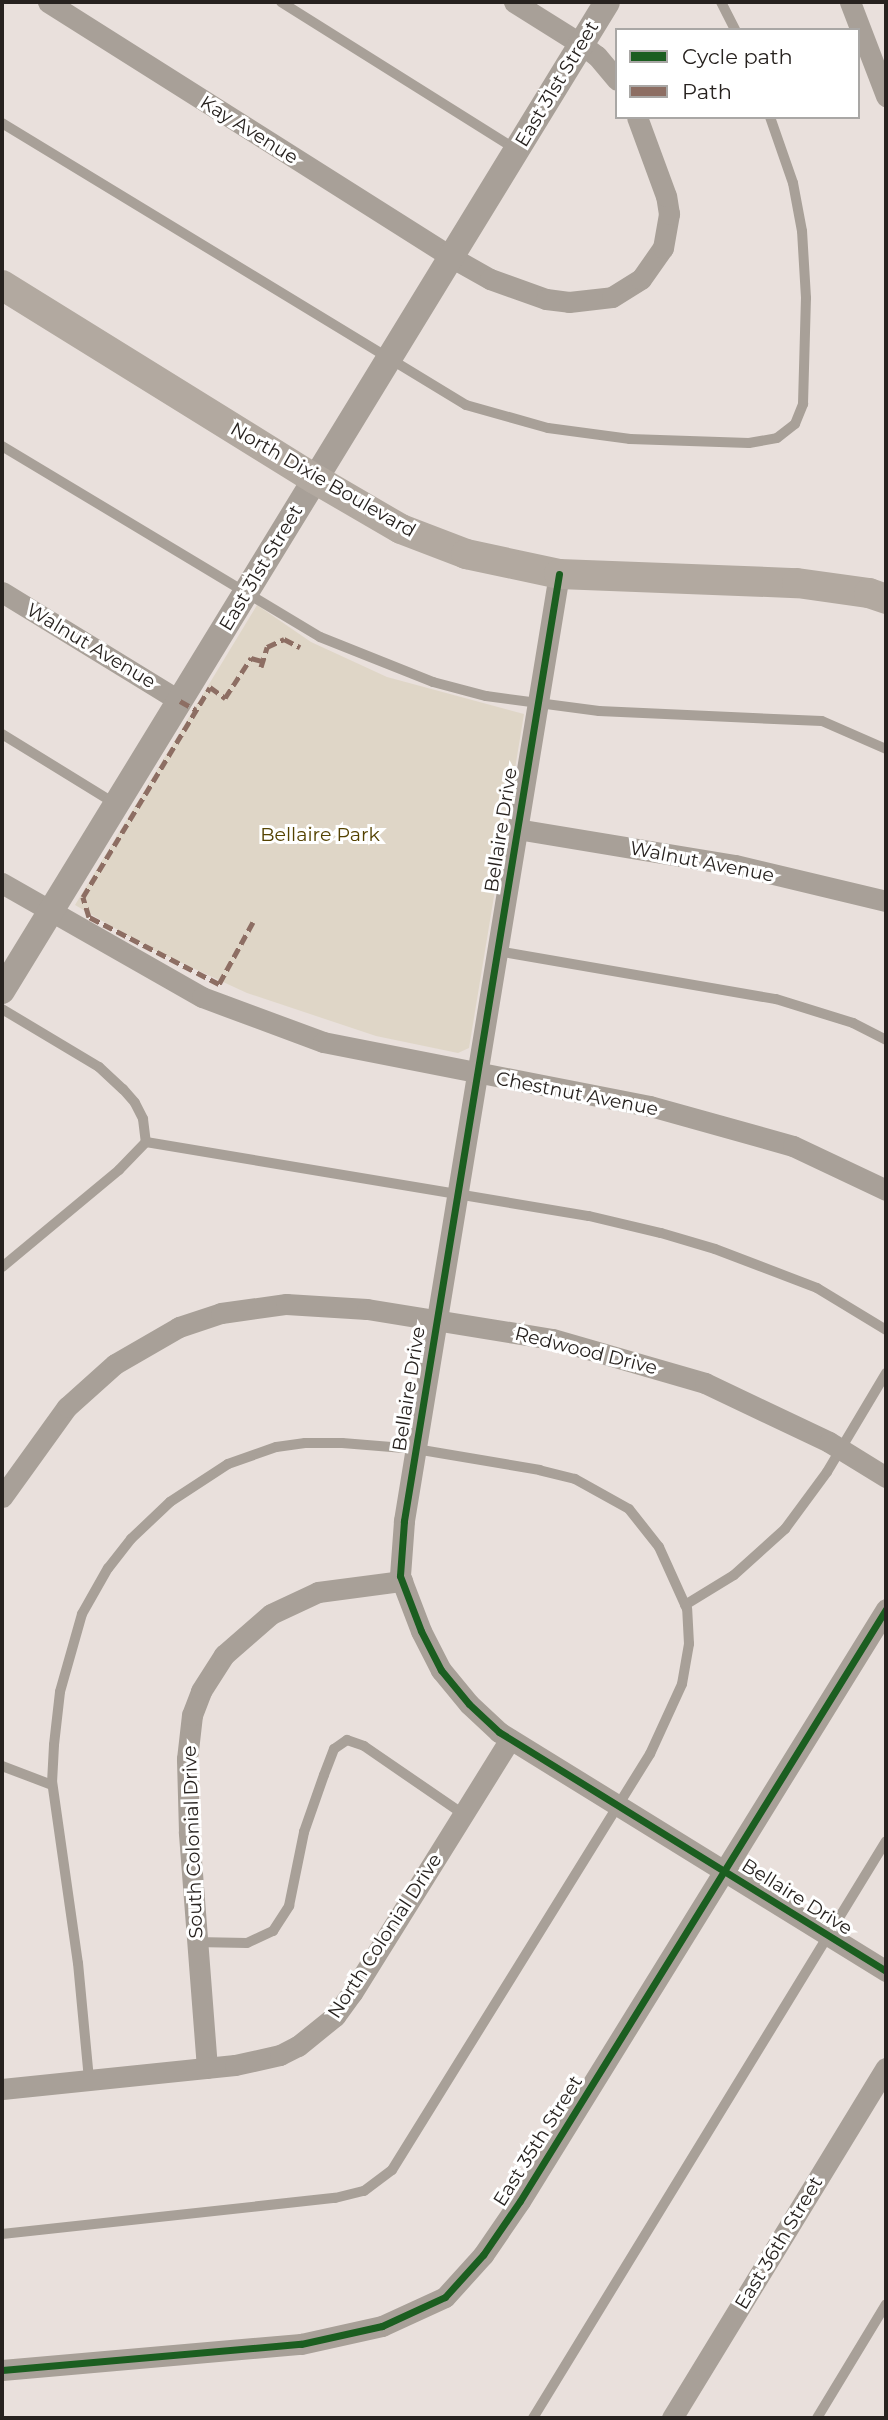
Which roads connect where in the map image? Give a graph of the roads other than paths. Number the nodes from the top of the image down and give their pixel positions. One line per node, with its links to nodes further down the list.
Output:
1 (48, 2): 17 (street, Kay Avenue)
2 (281, 2): 16 (lane)
3 (514, 2): 10 (street)
4 (607, 2): 10 (street, East 31st Street)
5 (721, 2): 7 (lane)
6 (850, 2): 8 (street)
7 (734, 28)
8 (860, 28)
9 (860, 28): 12 (street)
10 (581, 44): 11 (street); 16 (street, East 31st Street)
11 (615, 78)
12 (886, 96)
13 (638, 119): 17 (street, Kay Avenue)
14 (772, 119): 19 (lane)
15 (2, 123): 19 (lane)
16 (517, 149): 17 (street, East 31st Street)
17 (451, 257): 19 (street, East 31st Street)
18 (2, 285): 21 (main road, North Dixie Boulevard)
19 (389, 358): 21 (street, East 31st Street)
20 (2, 446): 24 (lane)
21 (315, 479): 22 (main road, North Dixie Boulevard); 24 (street, East 31st Street)
22 (559, 574): 25 (main road, North Dixie Boulevard); 27 (street, Bellaire Drive)
23 (2, 592): 26 (street, Walnut Avenue)
24 (245, 594): 26 (street, East 31st Street); 27 (lane)
25 (886, 599)
26 (180, 701): 30 (street, East 31st Street)
27 (538, 703): 29 (lane); 31 (street, Bellaire Drive)
28 (2, 734): 30 (lane)
29 (886, 749)
30 (117, 804): 34 (street, East 31st Street)
31 (517, 829): 33 (street, Walnut Avenue); 35 (street, Bellaire Drive)
32 (2, 883): 34 (street, Chestnut Avenue)
33 (886, 901)
34 (50, 912): 36 (street, East 31st Street); 39 (street, Chestnut Avenue)
35 (497, 951): 38 (lane); 39 (street, Bellaire Drive)
36 (2, 991)
37 (2, 1009): 40 (lane)
38 (886, 1040)
39 (477, 1074): 41 (street, Chestnut Avenue); 42 (street, Bellaire Drive)
40 (146, 1142): 42 (lane); 43 (lane)
41 (886, 1190)
42 (457, 1195): 44 (street, Bellaire Drive); 45 (lane)
43 (2, 1267)
44 (437, 1320): 47 (street, Bellaire Drive); 48 (street, Redwood Drive); 50 (street, Redwood Drive)
45 (886, 1330)
46 (886, 1373): 48 (lane)
47 (416, 1449): 51 (street, Bellaire Drive); 52 (lane); 56 (lane)
48 (841, 1449): 49 (street, Redwood Drive); 52 (lane)
49 (886, 1477)
50 (2, 1497)
51 (402, 1581): 54 (street, Bellaire Drive); 62 (street, South Colonial Drive)
52 (685, 1605): 57 (lane)
53 (886, 1609): 60 (street, East 35th Street)
54 (510, 1739): 57 (street, Bellaire Drive); 58 (street, North Colonial Drive)
55 (2, 1766): 56 (lane)
56 (52, 1785): 66 (lane)
57 (618, 1806): 60 (street, Bellaire Drive); 68 (lane)
58 (463, 1814): 62 (lane); 64 (street, North Colonial Drive)
59 (886, 1840): 61 (lane)
60 (725, 1871): 61 (street, Bellaire Drive); 70 (street, East 35th Street)
61 (828, 1935): 63 (street, Bellaire Drive); 71 (lane)
62 (196, 1942): 64 (street, South Colonial Drive)
63 (886, 1971)
64 (207, 2068): 66 (street, North Colonial Drive)
65 (886, 2068): 72 (street, East 36th Street)
66 (89, 2080): 67 (street, North Colonial Drive)
67 (2, 2089)
68 (2, 2234)
69 (886, 2304): 73 (lane)
70 (2, 2370)
71 (533, 2418)
72 (672, 2418)
73 (817, 2418)

